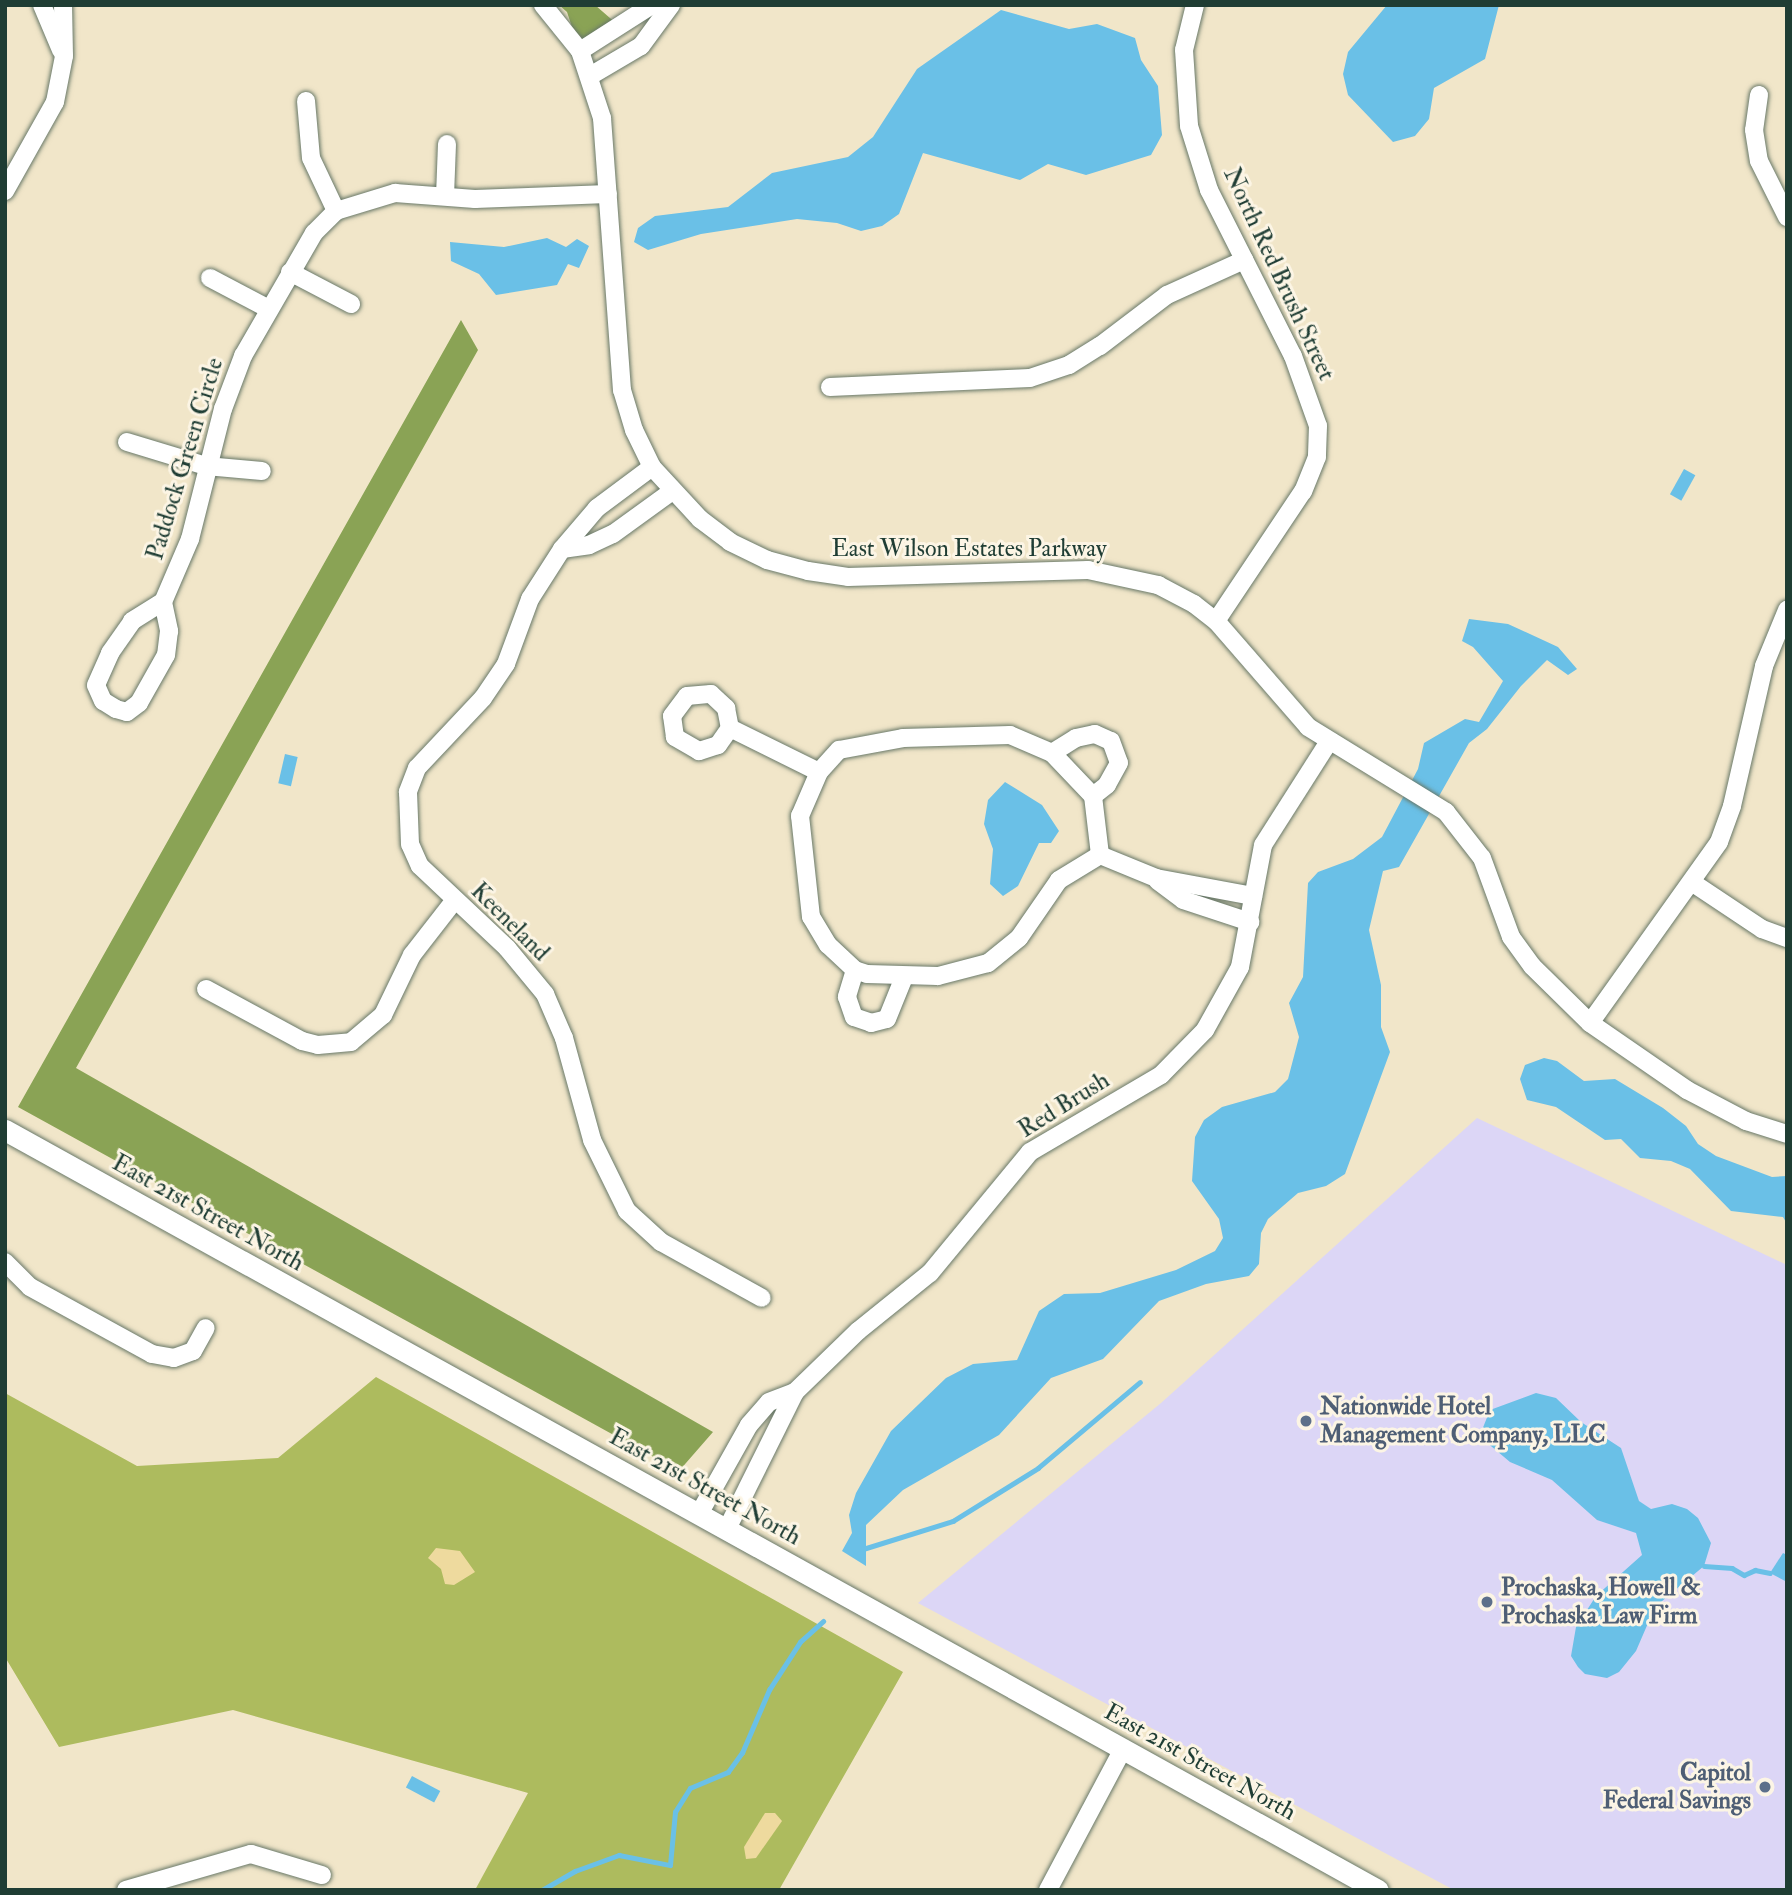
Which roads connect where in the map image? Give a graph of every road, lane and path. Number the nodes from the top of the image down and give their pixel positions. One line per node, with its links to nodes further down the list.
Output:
1 (42, 5): 8 (street)
2 (63, 5): 8 (street)
3 (543, 5): 7 (street, East Wilson Estates Parkway)
4 (652, 5): 7 (street)
5 (671, 5): 9 (street)
6 (1195, 5): 18 (street, North Red Brush Street)
7 (580, 51): 9 (street, East Wilson Estates Parkway)
8 (64, 56): 13 (street)
9 (590, 76): 14 (street, East Wilson Estates Parkway)
10 (1759, 95): 17 (street)
11 (306, 100): 16 (street)
12 (447, 144): 15 (street)
13 (5, 191)
14 (608, 194): 15 (street, Paddock Green Circle); 26 (street, East Wilson Estates Parkway)
15 (445, 195): 16 (street, Paddock Green Circle)
16 (336, 211): 19 (street, Paddock Green Circle)
17 (1787, 217)
18 (1244, 260): 23 (street); 32 (street, North Red Brush Street)
19 (290, 272): 21 (street); 22 (street, Paddock Green Circle)
20 (210, 278): 22 (street)
21 (351, 304)
22 (267, 308): 25 (street, Paddock Green Circle)
23 (830, 387)
24 (127, 442): 25 (street)
25 (206, 466): 27 (street); 30 (street, Paddock Green Circle)
26 (652, 467): 28 (street, East Wilson Estates Parkway); 29 (street, Keeneland)
27 (262, 471)
28 (671, 492): 29 (street); 32 (street, East Wilson Estates Parkway)
29 (562, 549): 42 (street, Keeneland)
30 (163, 602): 30 (street)
31 (1786, 614): 40 (street)
32 (1216, 621): 34 (street, East Wilson Estates Parkway)
33 (730, 727): 36 (street)
34 (1328, 743): 41 (street); 48 (street, East Wilson Estates Parkway)
35 (1052, 752): 36 (street); 37 (street); 37 (street)
36 (819, 772): 45 (street)
37 (1093, 796): 38 (street)
38 (1100, 855): 39 (street); 46 (street)
39 (1156, 878): 41 (street); 43 (street)
40 (1693, 883): 44 (street); 48 (street)
41 (1253, 896): 43 (street, Red Brush)
42 (454, 901): 47 (street); 52 (street, Keeneland)
43 (1250, 922): 54 (street, Red Brush)
44 (1787, 938)
45 (855, 970): 46 (street); 46 (street)
46 (904, 977)
47 (206, 989)
48 (1590, 1023): 50 (street, East Wilson Estates Parkway)
49 (5, 1130): 55 (main road, East 21st Street North)
50 (1787, 1134)
51 (5, 1262): 53 (street)
52 (762, 1298)
53 (206, 1328)
54 (795, 1392): 55 (street, Red Brush); 56 (street, Red Brush)
55 (699, 1514): 56 (main road, East 21st Street North)
56 (727, 1529): 57 (main road, East 21st Street North)
57 (1123, 1749): 60 (street); 61 (main road, East 21st Street North)
58 (322, 1875): 59 (street)
59 (126, 1890)
60 (1048, 1890)
61 (1378, 1890)

